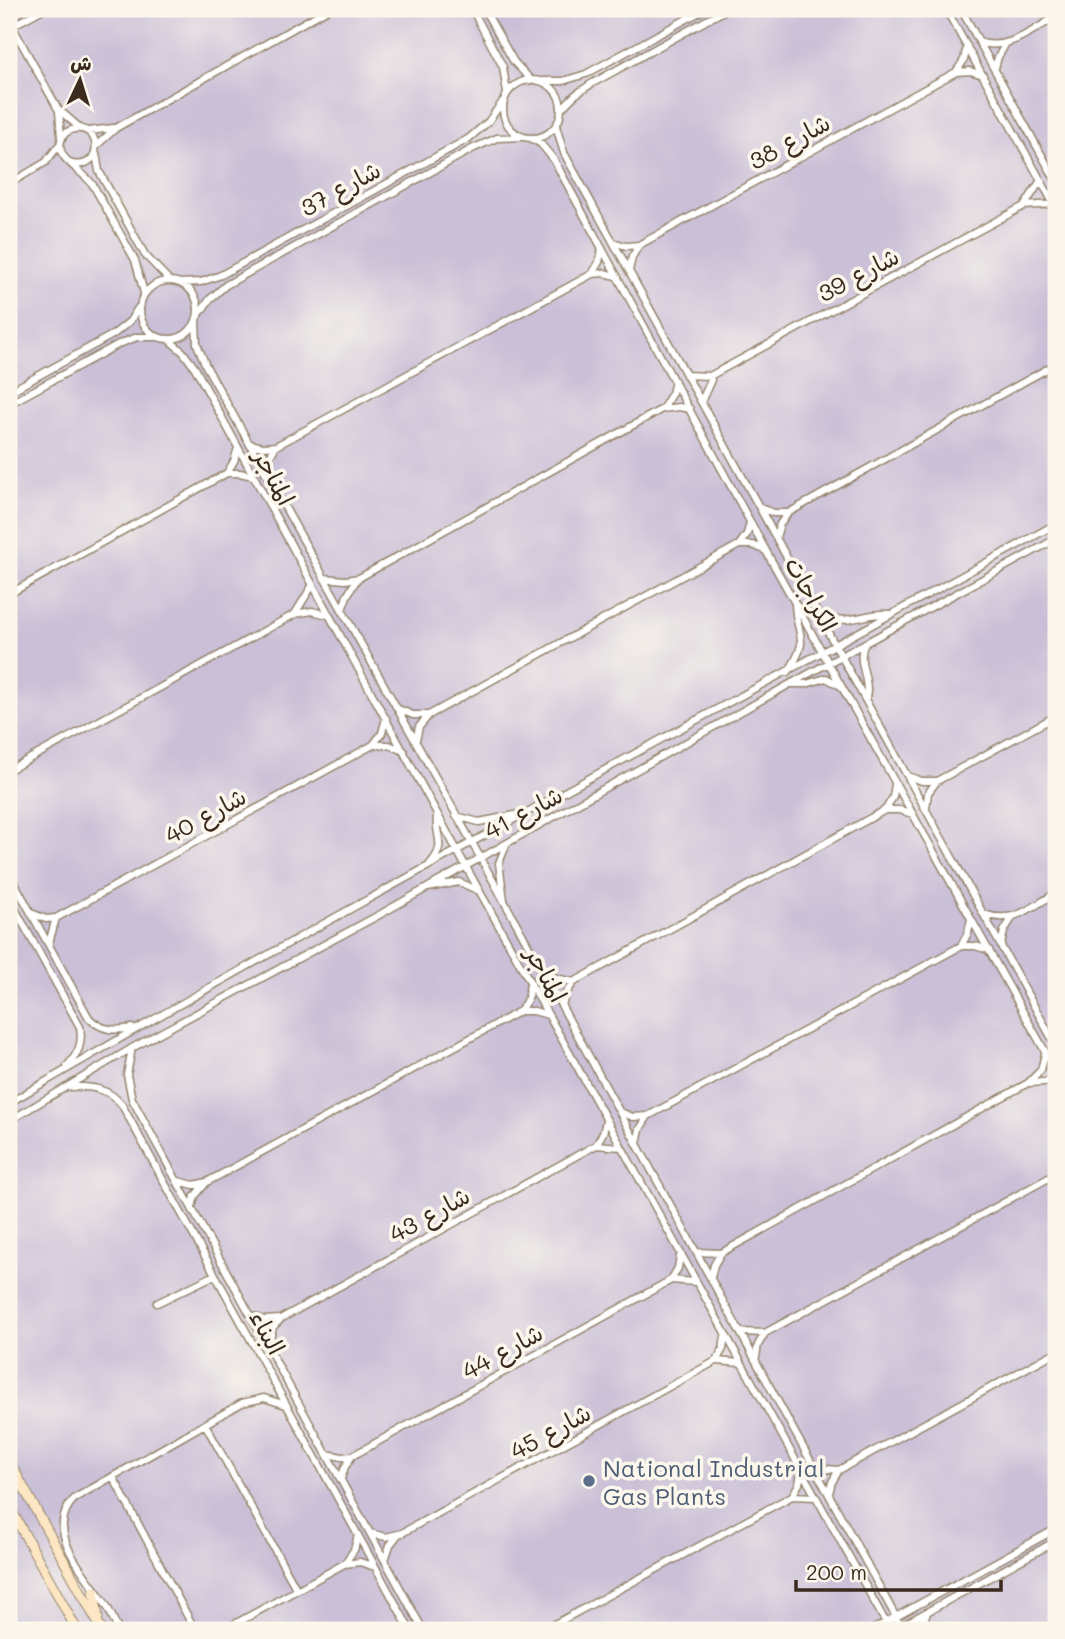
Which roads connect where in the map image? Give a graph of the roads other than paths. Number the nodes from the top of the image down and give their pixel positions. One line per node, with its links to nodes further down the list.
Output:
1 (43, 9): 10 (street)
2 (328, 9): 24 (street)
3 (471, 9): 19 (street)
4 (484, 9): 17 (street)
5 (705, 9): 18 (street)
6 (727, 9): 22 (street)
7 (946, 9): 13 (street)
8 (961, 9): 11 (street)
9 (1056, 17): 12 (street)
10 (10, 27): 21 (street)
11 (979, 42): 12 (street); 14 (street)
12 (1005, 45): 14 (street)
13 (967, 46): 15 (street); 16 (street)
14 (995, 70): 32 (street)
15 (956, 72): 16 (street); 38 (street, شارع 38)
16 (983, 75): 33 (street)
17 (531, 80): 18 (street); 19 (street)
18 (540, 81): 22 (street)
19 (508, 93): 20 (street)
20 (503, 101): 26 (street); 44 (street, شارع 37)
21 (58, 109): 25 (street); 28 (street)
22 (561, 109): 23 (street)
23 (556, 126): 27 (street); 37 (street, الكراجات)
24 (116, 128): 25 (street); 29 (street)
25 (85, 130): 28 (street); 29 (street)
26 (523, 137): 27 (street); 47 (street, شارع 37)
27 (532, 139): 39 (street, الكراجات)
28 (61, 141): 30 (street); 31 (street)
29 (96, 149): 30 (street); 43 (street)
30 (70, 163): 31 (street); 45 (street)
31 (41, 166): 34 (street)
32 (1055, 177)
33 (1041, 180): 35 (street, شارع 39); 36 (street)
34 (9, 184)
35 (1024, 206): 36 (street, شارع 39); 52 (street, شارع 39)
36 (1055, 206)
37 (613, 242): 38 (street); 40 (street, الكراجات)
38 (639, 245): 40 (street)
39 (602, 248): 41 (street); 42 (street, الكراجات)
40 (629, 271): 51 (street, الكراجات)
41 (592, 274): 42 (street); 60 (street)
42 (618, 277): 53 (street, الكراجات)
43 (169, 280): 44 (street); 45 (street)
44 (180, 283): 47 (street)
45 (145, 293): 46 (street)
46 (140, 303): 48 (street); 54 (street)
47 (197, 318): 49 (street); 59 (street, المناجر)
48 (156, 337): 49 (street); 56 (street)
49 (168, 339): 61 (street, المناجر)
50 (1056, 364): 66 (street)
51 (687, 375): 52 (street); 55 (street, الكراجات)
52 (709, 376): 55 (street)
53 (675, 381): 57 (street); 58 (street, الكراجات)
54 (9, 392)
55 (701, 402): 65 (street, الكراجات)
56 (9, 404)
57 (662, 409): 58 (street); 74 (street)
58 (691, 409): 67 (street, الكراجات)
59 (250, 444): 60 (street); 62 (street, المناجر)
60 (276, 446): 62 (street)
61 (238, 448): 63 (street); 64 (street, المناجر)
62 (266, 472): 73 (street, المناجر)
63 (227, 473): 64 (street); 76 (street)
64 (253, 476): 75 (street, المناجر)
65 (760, 508): 66 (street); 69 (street, الكراجات)
66 (788, 513): 69 (street)
67 (750, 521): 71 (street); 72 (street, الكراجات)
68 (1056, 524): 81 (street, شارع 41)
69 (776, 537): 79 (street, الكراجات)
70 (1056, 539): 83 (street, شارع 41)
71 (739, 545): 72 (street); 93 (street)
72 (766, 551): 77 (street, الكراجات)
73 (324, 578): 74 (street); 78 (street, المناجر)
74 (359, 578): 78 (street)
75 (312, 586): 80 (street); 82 (street, المناجر)
76 (9, 594)
77 (795, 601): 85 (street, الكراجات); 88 (street)
78 (342, 610): 92 (street, المناجر)
79 (818, 613): 81 (street); 84 (street, الكراجات)
80 (295, 614): 82 (street); 99 (street)
81 (892, 614): 84 (street, شارع 41)
82 (328, 615): 95 (street, المناجر)
83 (865, 643): 86 (street, شارع 41); 91 (street)
84 (836, 646): 85 (street, شارع 41); 86 (street, الكراجات)
85 (823, 653): 87 (street, الكراجات); 88 (street, شارع 41)
86 (842, 656): 87 (street, شارع 41); 91 (street, الكراجات)
87 (829, 663): 89 (street, شارع 41); 90 (street, الكراجات)
88 (787, 672): 106 (street, شارع 41)
89 (790, 684): 90 (street); 110 (street, شارع 41)
90 (842, 687): 102 (street, الكراجات)
91 (866, 698): 100 (street, الكراجات)
92 (398, 709): 93 (street); 96 (street, المناجر)
93 (429, 715): 96 (street)
94 (1056, 716): 101 (street)
95 (386, 718): 97 (street); 98 (street, المناجر)
96 (416, 742): 108 (street, المناجر)
97 (373, 745): 98 (street); 123 (street, شارع 40)
98 (404, 751): 105 (street, المناجر)
99 (9, 770)
100 (908, 776): 101 (street); 103 (street, الكراجات)
101 (937, 781): 103 (street)
102 (895, 782): 104 (street); 107 (street, الكراجات)
103 (926, 808): 122 (street, الكراجات)
104 (885, 810): 107 (street); 131 (street)
105 (437, 814): 111 (street, المناجر); 114 (street)
106 (522, 814): 108 (street); 109 (street, شارع 41)
107 (913, 814): 124 (street, الكراجات)
108 (456, 816): 109 (street, المناجر)
109 (471, 842): 111 (street, شارع 41); 112 (street, المناجر)
110 (507, 842): 112 (street, شارع 41); 120 (street, المناجر)
111 (457, 850): 113 (street, المناجر); 114 (street, شارع 41)
112 (480, 857): 113 (street, شارع 41); 120 (street, المناجر)
113 (465, 865): 116 (street, شارع 41); 117 (street, المناجر)
114 (427, 867): 136 (street, شارع 41)
115 (9, 873): 121 (street)
116 (426, 888): 117 (street); 138 (street, شارع 41)
117 (479, 891): 132 (street, المناجر)
118 (1056, 893): 125 (street)
119 (9, 898): 141 (street)
120 (504, 902): 130 (street, المناجر)
121 (31, 914): 123 (street); 126 (street)
122 (984, 914): 125 (street); 128 (street, الكراجات)
123 (56, 918): 126 (street)
124 (971, 918): 127 (street); 129 (street, الكراجات)
125 (1012, 918): 128 (street)
126 (48, 946): 136 (street)
127 (961, 946): 129 (street); 147 (street)
128 (1001, 946): 137 (street, الكراجات)
129 (989, 950): 139 (street, الكراجات)
130 (546, 976): 131 (street); 133 (street, المناجر)
131 (574, 982): 133 (street)
132 (530, 984): 134 (street); 135 (street, المناجر)
133 (561, 1007): 146 (street, المناجر)
134 (520, 1011): 135 (street); 155 (street)
135 (548, 1016): 148 (street, المناجر)
136 (138, 1027): 141 (street, شارع 41)
137 (1056, 1046)
138 (132, 1048): 144 (street, شارع 41); 154 (street, البناء)
139 (1045, 1052): 140 (street, الكراجات); 143 (street)
140 (1056, 1071)
141 (63, 1072): 145 (street, شارع 41)
142 (1056, 1081): 143 (street)
143 (1028, 1083): 158 (street)
144 (68, 1087): 149 (street, شارع 41); 160 (street, البناء)
145 (9, 1103)
146 (620, 1112): 147 (street); 150 (street, المناجر)
147 (648, 1116): 150 (street)
148 (606, 1120): 151 (street); 152 (street, المناجر)
149 (9, 1121)
150 (637, 1144): 157 (street, المناجر)
151 (596, 1145): 152 (street); 166 (street, شارع 43)
152 (621, 1147): 159 (street, المناجر)
153 (1056, 1174): 168 (street)
154 (176, 1180): 155 (street); 156 (street, البناء)
155 (207, 1182): 156 (street)
156 (192, 1207): 165 (street, البناء)
157 (696, 1252): 158 (street); 161 (street, المناجر)
158 (721, 1253): 161 (street)
159 (680, 1254): 162 (street); 163 (street, المناجر)
160 (215, 1275): 164 (street); 175 (street, البناء)
161 (711, 1279): 167 (street, المناجر)
162 (671, 1280): 163 (street); 178 (street, شارع 44)
163 (695, 1282): 169 (street, المناجر)
164 (157, 1303)
165 (253, 1316): 166 (street); 170 (street, البناء)
166 (282, 1318): 170 (street)
167 (741, 1332): 168 (street); 172 (street, المناجر)
168 (765, 1333): 172 (street)
169 (725, 1336): 173 (street); 174 (street, المناجر)
170 (268, 1345): 177 (street, البناء)
171 (1056, 1352): 182 (street)
172 (756, 1359): 180 (street, المناجر)
173 (716, 1361): 174 (street); 192 (street, شارع 45)
174 (741, 1363): 181 (street, المناجر)
175 (286, 1405): 176 (street); 193 (street, البناء)
176 (205, 1424): 183 (street); 198 (street)
177 (327, 1454): 178 (street); 184 (street, البناء)
178 (352, 1456): 184 (street)
179 (9, 1461): 203 (street)
180 (814, 1468): 182 (street); 185 (street, المناجر)
181 (801, 1470): 186 (street); 187 (street, المناجر)
182 (839, 1470): 185 (street)
183 (113, 1477): 199 (street); 207 (street)
184 (341, 1480): 191 (street, البناء)
185 (829, 1495): 201 (street, المناجر)
186 (792, 1496): 187 (street); 211 (street)
187 (817, 1498): 202 (street, المناجر)
188 (9, 1506): 189 (street)
189 (12, 1516): 205 (street)
190 (1056, 1529): 201 (street)
191 (370, 1533): 192 (street, شارع 45); 195 (street, البناء)
192 (402, 1533): 195 (street)
193 (358, 1534): 196 (street); 197 (street, البناء)
194 (1056, 1541): 200 (street)
195 (385, 1561): 210 (street, البناء)
196 (344, 1564): 197 (street); 198 (street)
197 (376, 1568): 209 (street, البناء)
198 (297, 1590): 208 (street)
199 (94, 1591): 203 (street); 206 (street)
200 (928, 1611): 204 (street); 214 (street)
201 (896, 1617): 202 (street); 204 (street, المناجر)
202 (886, 1622): 212 (street); 213 (street, المناجر)
203 (100, 1627)
204 (902, 1628): 213 (street)
205 (77, 1630)
206 (118, 1630)
207 (195, 1630)
208 (224, 1630)
209 (411, 1630)
210 (423, 1630)
211 (544, 1630)
212 (872, 1630)
213 (892, 1630)
214 (919, 1630)

